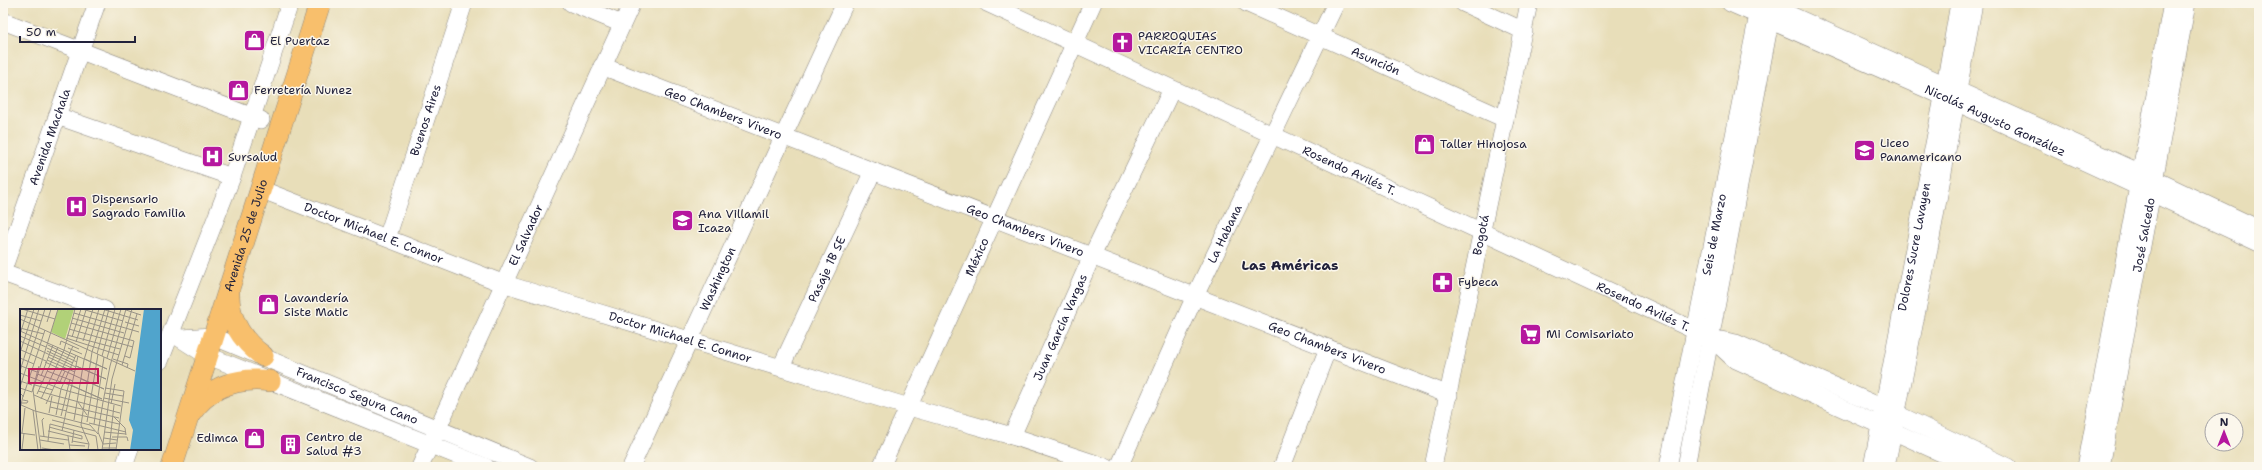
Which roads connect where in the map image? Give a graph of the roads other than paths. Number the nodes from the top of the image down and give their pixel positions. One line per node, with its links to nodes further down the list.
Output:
1 (97, 3): 24 (street, Avenida Machala)
2 (290, 3): 29 (street)
3 (320, 3): 36 (main road, Avenida 25 de Julio)
4 (464, 3): 40 (street, Buenos Aires)
5 (571, 3): 20 (street)
6 (632, 3): 20 (street, El Salvador)
7 (844, 3): 31 (street, Washington)
8 (987, 3): 23 (street, Rosendo Avilés T.)
9 (1093, 3): 23 (street, México)
10 (1246, 3): 22 (street, Asunción)
11 (1336, 3): 22 (street, La Habana)
12 (1463, 3): 21 (street)
13 (1529, 3): 21 (street, Bogotá)
14 (1730, 3): 18 (street, Nicolás Augusto González)
15 (1959, 3): 27 (street, Dolores Sucre Lavayen)
16 (1974, 3): 27 (street, Dolores Sucre Lavayen)
17 (2179, 8): 35 (street, José Salcedo)
18 (1767, 9): 27 (street, Nicolás Augusto González); 50 (street, Seis de Marzo)
19 (3, 21): 24 (street)
20 (622, 24): 25 (street, El Salvador)
21 (1524, 31): 30 (street, Bogotá)
22 (1321, 37): 30 (street, Asunción); 32 (street, La Habana)
23 (1074, 44): 26 (street, Rosendo Avilés T.); 37 (street, México)
24 (80, 51): 28 (street, Avenida Machala); 29 (street)
25 (602, 66): 31 (street, Geo Chambers Vivero); 45 (street, El Salvador)
26 (1172, 89): 32 (street, Rosendo Avilés T.); 42 (street, Juan García Vargas)
27 (1951, 93): 35 (street, Nicolás Augusto González); 62 (street, Dolores Sucre Lavayen)
28 (58, 116): 34 (street); 43 (street, Avenida Machala)
29 (257, 118): 34 (street)
30 (1505, 119): 39 (street, Bogotá)
31 (783, 136): 33 (street, Geo Chambers Vivero); 51 (street, Washington)
32 (1274, 136): 39 (street, Rosendo Avilés T.); 47 (street, La Habana)
33 (873, 171): 37 (street, Geo Chambers Vivero); 57 (street, Pasaje 1B SE)
34 (232, 177): 49 (street)
35 (2147, 183): 38 (street, Nicolás Augusto González); 41 (street, Nicolás Augusto González); 52 (street, José Salcedo)
36 (260, 188): 40 (street, Doctor Michael E. Connor); 46 (main road, Avenida 25 de Julio)
37 (995, 218): 42 (street, Geo Chambers Vivero); 60 (street, México)
38 (2259, 229)
39 (1482, 232): 50 (street, Rosendo Avilés T.); 59 (street, Bogotá)
40 (387, 238): 45 (street, Doctor Michael E. Connor)
41 (2259, 243)
42 (1092, 256): 47 (street, Geo Chambers Vivero); 64 (street, Juan García Vargas)
43 (3, 270)
44 (3, 273): 48 (street)
45 (502, 283): 51 (street, Doctor Michael E. Connor); 63 (street, El Salvador)
46 (230, 284): 53 (main road, Avenida 25 de Julio); 55 (main road)
47 (1196, 296): 54 (street, Geo Chambers Vivero); 75 (street, La Habana)
48 (102, 309)
49 (171, 334): 53 (street, Francisco Segura Cano); 56 (street)
50 (1704, 335): 62 (street, Rosendo Avilés T.); 78 (street, Seis de Marzo); 79 (street, Seis de Marzo)
51 (689, 340): 57 (street, Doctor Michael E. Connor); 72 (street, Washington)
52 (2116, 341): 84 (street, José Salcedo); 85 (street, José Salcedo)
53 (209, 346): 55 (street, Francisco Segura Cano); 58 (street, Francisco Segura Cano); 61 (main road, Avenida 25 de Julio)
54 (1328, 348): 59 (street, Geo Chambers Vivero); 76 (street)
55 (263, 356): 63 (street, Francisco Segura Cano)
56 (161, 359)
57 (781, 367): 60 (street, Doctor Michael E. Connor)
58 (270, 381): 61 (main road); 65 (street, Francisco Segura Cano)
59 (1448, 395): 77 (street, Bogotá)
60 (909, 407): 64 (street, Doctor Michael E. Connor); 73 (street, México)
61 (187, 419): 68 (main road, Avenida 25 de Julio)
62 (1889, 419): 80 (street, Dolores Sucre Lavayen); 81 (street, Dolores Sucre Lavayen); 82 (street, Rosendo Avilés T.); 83 (street, Rosendo Avilés T.)
63 (438, 429): 65 (street, El Salvador); 71 (street, Francisco Segura Cano)
64 (1012, 436): 74 (street, Doctor Michael E. Connor)
65 (430, 445): 69 (street, El Salvador); 70 (street, Francisco Segura Cano)
66 (130, 450): 67 (street)
67 (124, 467)
68 (172, 467)
69 (420, 467)
70 (486, 467)
71 (530, 467)
72 (631, 467)
73 (881, 467)
74 (1106, 467)
75 (1119, 467)
76 (1282, 467)
77 (1434, 467)
78 (1668, 467)
79 (1686, 467)
80 (1872, 467)
81 (1886, 467)
82 (1972, 467)
83 (2008, 467)
84 (2086, 467)
85 (2101, 467)

